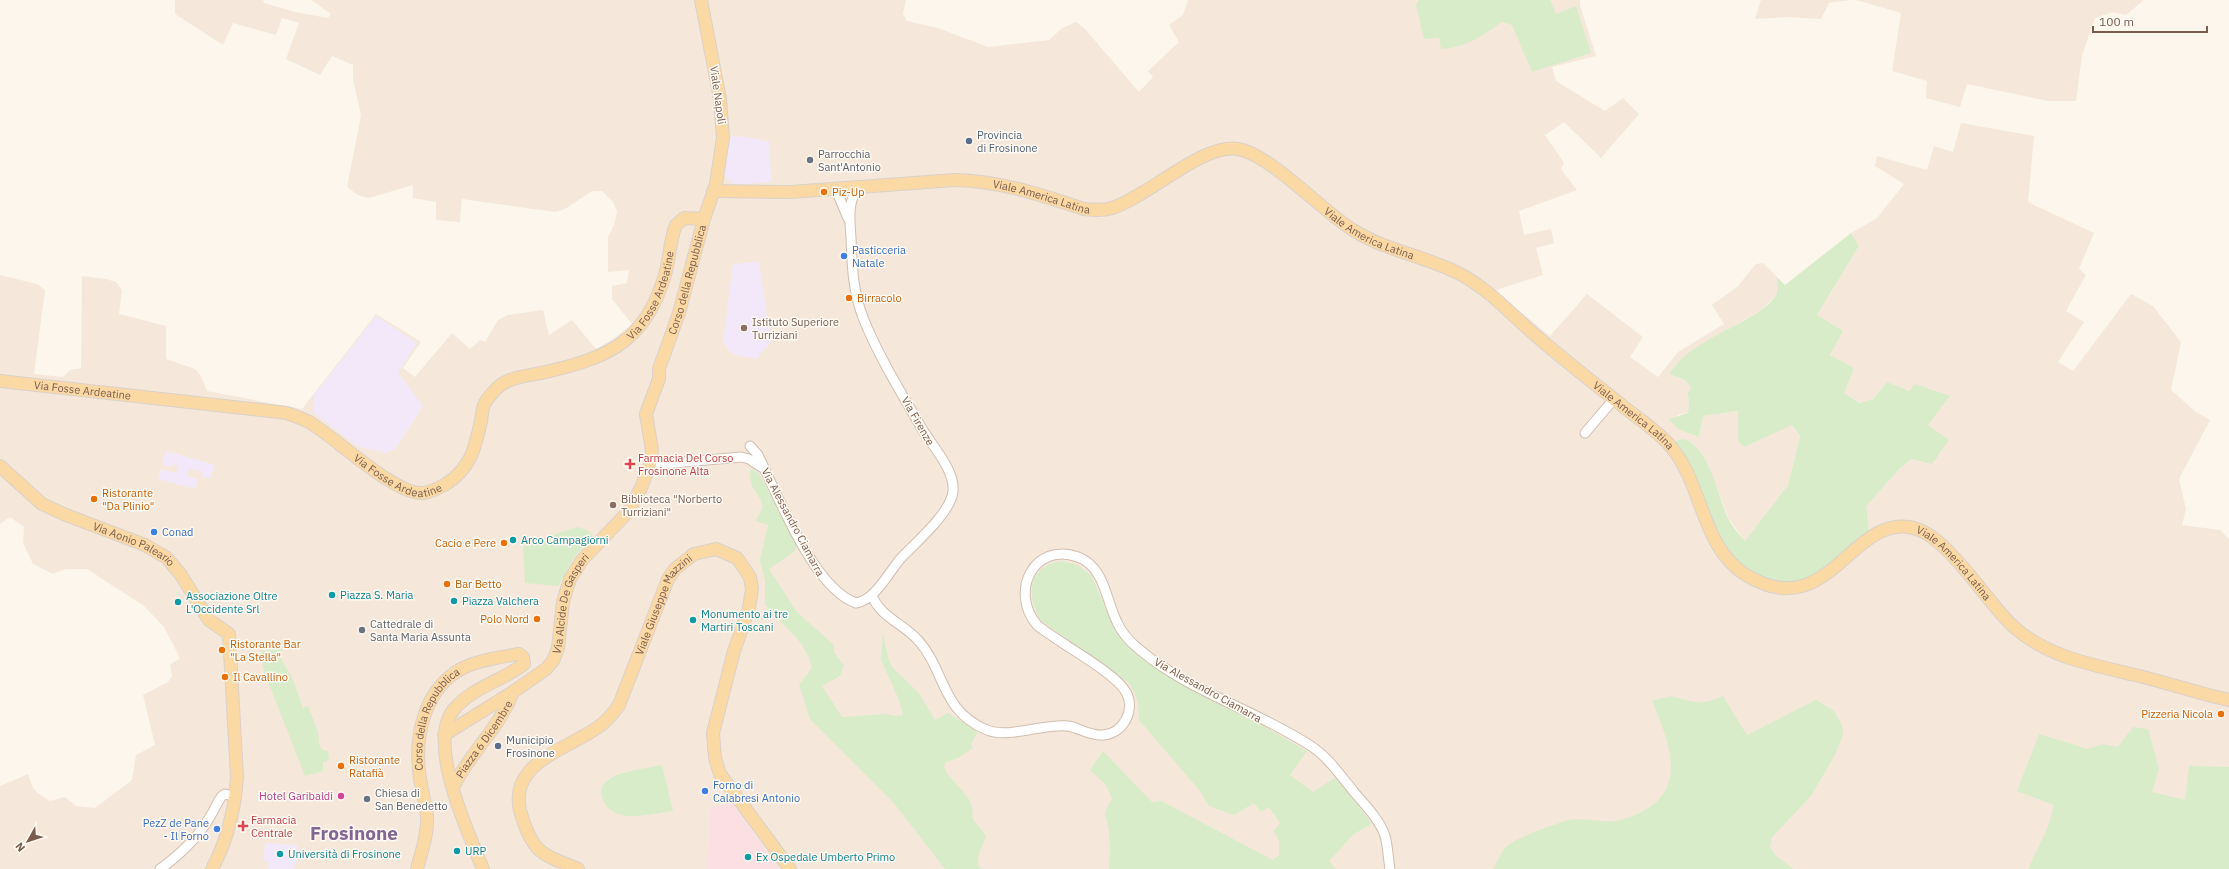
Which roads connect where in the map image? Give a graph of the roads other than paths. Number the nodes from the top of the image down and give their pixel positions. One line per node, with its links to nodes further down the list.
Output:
1 (701, 0): 4 (main road, Viale Napoli)
2 (858, 188): 3 (main road, Viale America Latina); 6 (street); 9 (main road, Viale America Latina)
3 (836, 190): 4 (main road, Viale America Latina); 6 (street)
4 (714, 191): 5 (main road, Corso della Repubblica)
5 (704, 219): 7 (main road, Corso della Repubblica); 8 (main road, Via Fosse Ardeatine)
6 (850, 225): 15 (street, Via Firenze)
7 (659, 369): 12 (main road, Via Alcide De Gasperi)
8 (0, 381)
9 (1614, 399): 10 (street); 17 (main road, Viale America Latina)
10 (1585, 433)
11 (750, 446): 14 (street, Via Alessandro Ciamarra)
12 (650, 465): 14 (street); 16 (main road, Via Alcide De Gasperi)
13 (0, 466): 20 (main road, Via Aonio Paleario)
14 (765, 469): 15 (street, Via Alessandro Ciamarra)
15 (872, 595): 27 (street, Via Alessandro Ciamarra)
16 (513, 692): 18 (main road, Via Alcide De Gasperi); 19 (main road, Piazza 6 Dicembre)
17 (2229, 700)
18 (444, 735): 19 (main road); 23 (main road, Corso della Repubblica)
19 (453, 787): 24 (main road)
20 (236, 797): 21 (street); 22 (main road)
21 (160, 869)
22 (212, 869)
23 (417, 869)
24 (482, 869)
25 (578, 869): 26 (main road, Viale Giuseppe Mazzini)
26 (790, 869)
27 (1390, 869)

